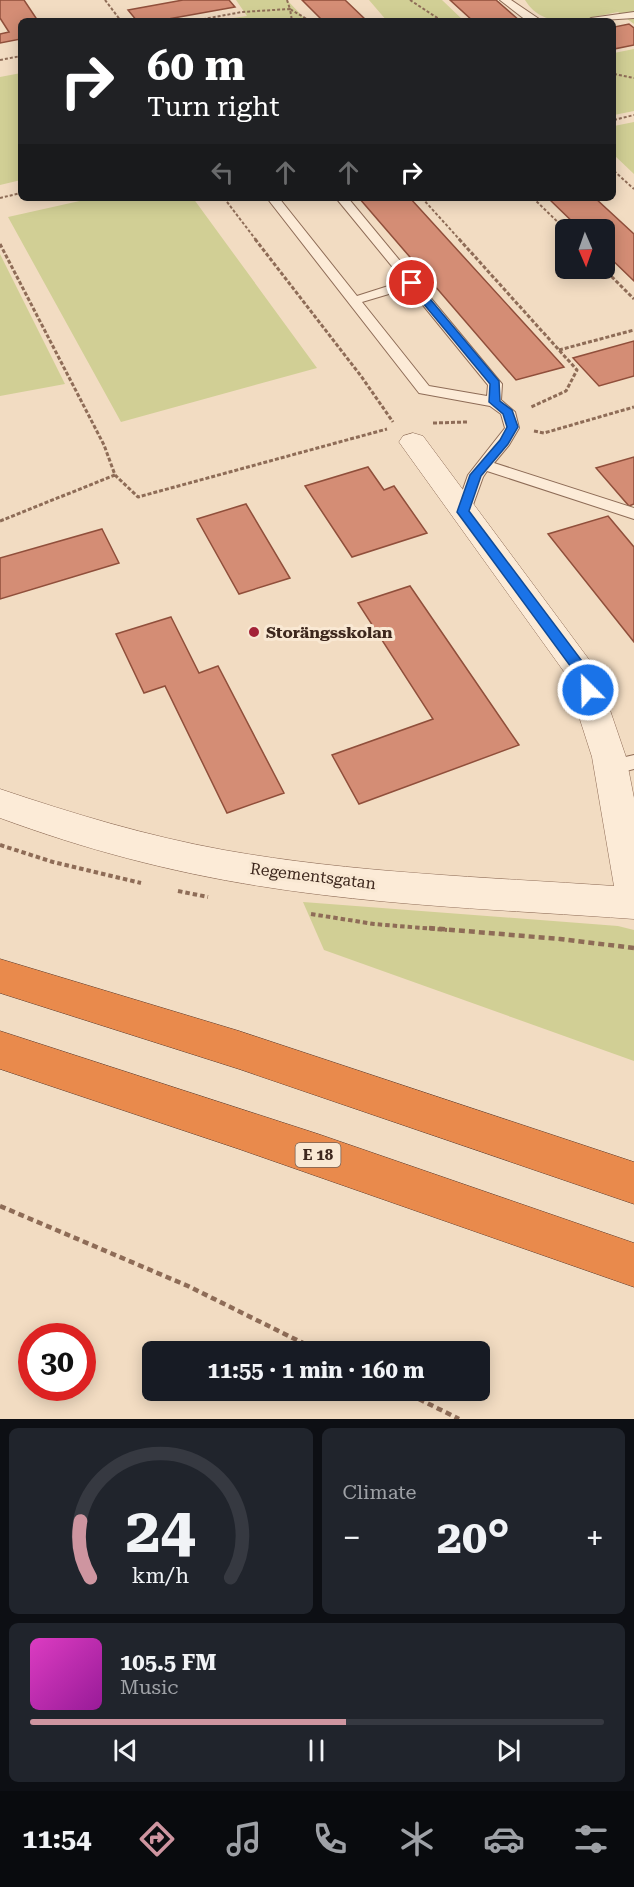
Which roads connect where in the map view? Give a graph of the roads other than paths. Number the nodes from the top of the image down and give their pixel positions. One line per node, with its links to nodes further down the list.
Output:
1 (505, 0): 3 (lane)
2 (634, 15): 4 (lane)
3 (530, 18)
4 (612, 18)
5 (275, 201): 8 (lane)
6 (344, 201): 7 (lane)
7 (412, 283): 8 (lane); 9 (lane)
8 (353, 301): 9 (lane)
9 (494, 402): 11 (lane)
10 (420, 432): 12 (street)
11 (484, 465): 12 (lane); 13 (lane)
12 (463, 512): 14 (street)
13 (634, 514)
14 (622, 765): 16 (street)
15 (0, 803): 17 (street, Regementsgatan)
16 (634, 891)
17 (634, 903)
18 (0, 976): 20 (highway)
19 (0, 1050): 21 (highway, E 18)
20 (634, 1183)
21 (634, 1265)

